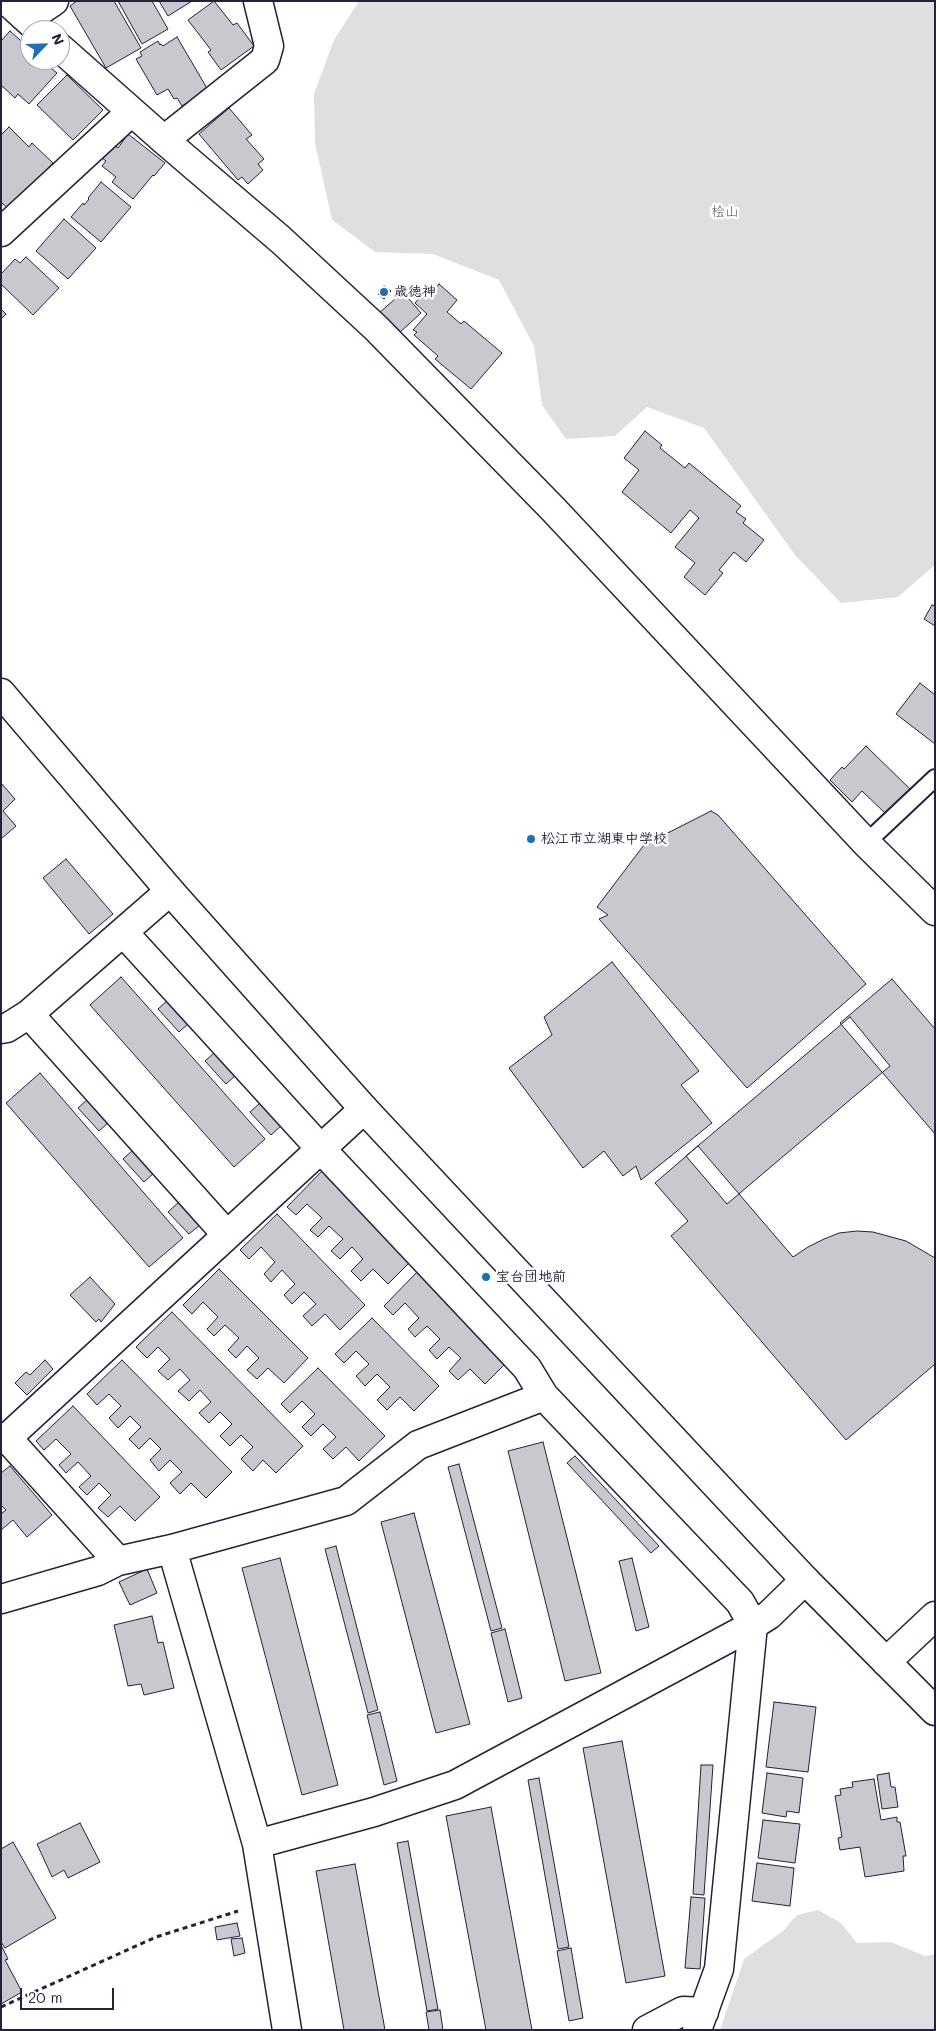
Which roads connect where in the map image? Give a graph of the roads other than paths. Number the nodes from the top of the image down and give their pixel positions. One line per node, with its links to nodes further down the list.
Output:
1 (54, 1): 3 (street)
2 (258, 1): 6 (street)
3 (24, 17)
4 (70, 57): 5 (street)
5 (131, 112): 6 (street); 7 (street)
6 (164, 140): 10 (street)
7 (1, 231)
8 (1, 692): 11 (street)
9 (935, 778): 10 (lane)
10 (866, 843): 12 (street)
11 (170, 891): 13 (street); 16 (street)
12 (935, 911)
13 (122, 932): 14 (street); 17 (street)
14 (29, 1014): 15 (street); 18 (street)
15 (1, 1029)
16 (364, 1109): 17 (street); 23 (street)
17 (320, 1148): 18 (street); 19 (street)
18 (227, 1235): 20 (street)
19 (544, 1396): 21 (street); 26 (street)
20 (4, 1441): 22 (street)
21 (172, 1549): 22 (street); 29 (street)
22 (118, 1561): 24 (street)
23 (806, 1580): 26 (street); 27 (street)
24 (1, 1599)
25 (935, 1616): 27 (street)
26 (753, 1625): 29 (street); 30 (street)
27 (886, 1662): 28 (street)
28 (935, 1711)
29 (257, 1844): 31 (street)
30 (700, 2021): 32 (street)
31 (287, 2030)
32 (647, 2030)

